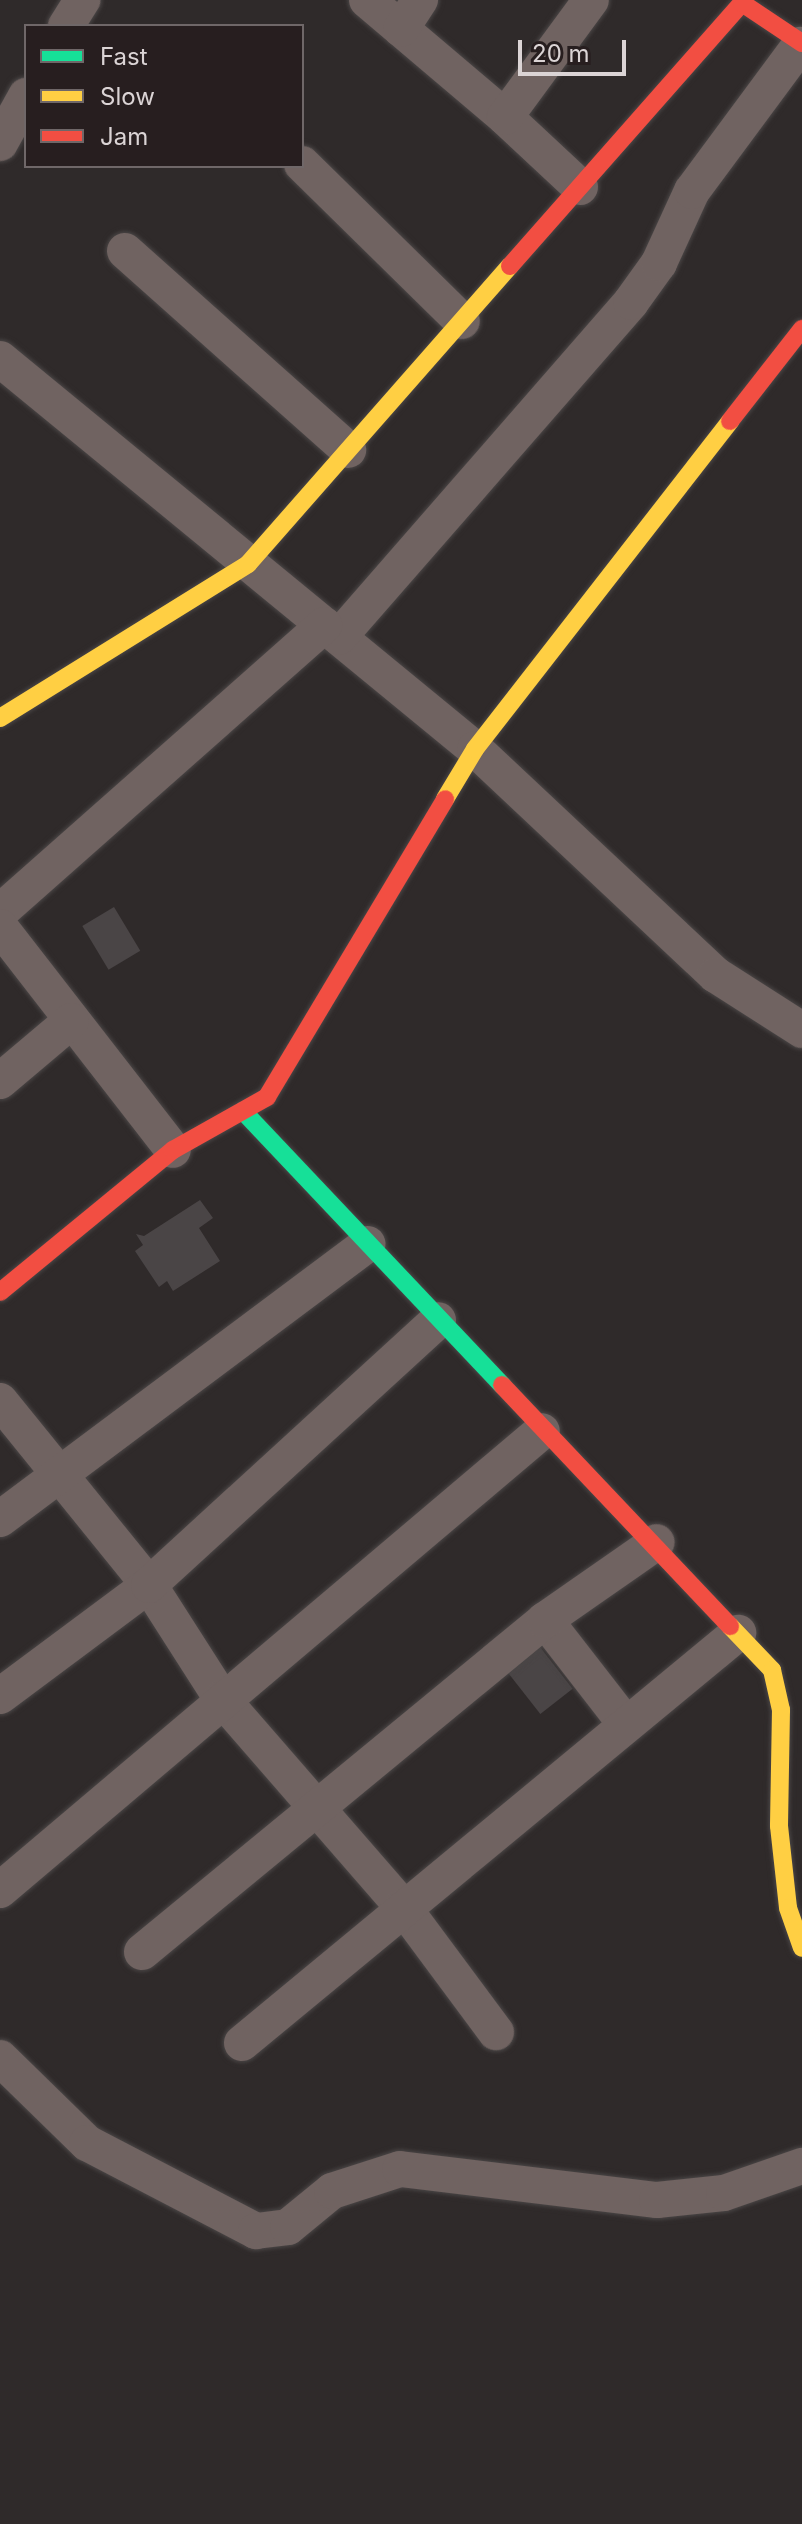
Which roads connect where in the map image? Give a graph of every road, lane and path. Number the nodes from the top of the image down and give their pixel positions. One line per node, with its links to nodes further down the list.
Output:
1 (82, 0): 6 (street)
2 (367, 0): 5 (street)
3 (591, 0): 9 (street)
4 (740, 2): 7 (street); 12 (street)
5 (410, 14): 9 (street)
6 (67, 24)
7 (801, 44): 19 (street)
8 (24, 100): 10 (street)
9 (505, 117): 12 (street)
10 (0, 143)
11 (304, 166): 14 (street)
12 (580, 187): 14 (street)
13 (125, 251): 17 (street)
14 (462, 321): 17 (street)
15 (802, 329): 21 (street)
16 (0, 359): 18 (street)
17 (348, 450): 18 (street)
18 (248, 564): 19 (street); 20 (street)
19 (331, 631): 21 (street); 22 (street)
20 (0, 718)
21 (475, 749): 25 (street); 27 (street)
22 (0, 912)
23 (0, 927): 24 (street)
24 (71, 1021): 26 (street); 28 (street)
25 (796, 1031)
26 (0, 1081)
27 (243, 1111): 28 (street); 29 (street)
28 (173, 1150): 30 (street)
29 (368, 1244): 31 (street); 34 (street)
30 (0, 1292)
31 (438, 1320): 33 (street); 37 (street)
32 (0, 1401): 34 (street)
33 (542, 1431): 36 (street); 41 (street)
34 (57, 1475): 35 (street); 37 (street)
35 (0, 1519)
36 (657, 1542): 38 (street); 39 (street)
37 (149, 1585): 40 (street); 41 (street)
38 (545, 1620): 42 (street); 43 (street)
39 (738, 1633): 42 (street); 46 (street)
40 (0, 1696)
41 (222, 1699): 43 (street); 44 (street)
42 (624, 1722): 45 (street)
43 (317, 1808): 45 (street); 47 (street)
44 (0, 1890)
45 (403, 1907): 48 (street); 49 (street)
46 (802, 1948)
47 (142, 1952)
48 (496, 2032)
49 (242, 2043)
50 (0, 2058): 51 (street)
51 (802, 2166)

